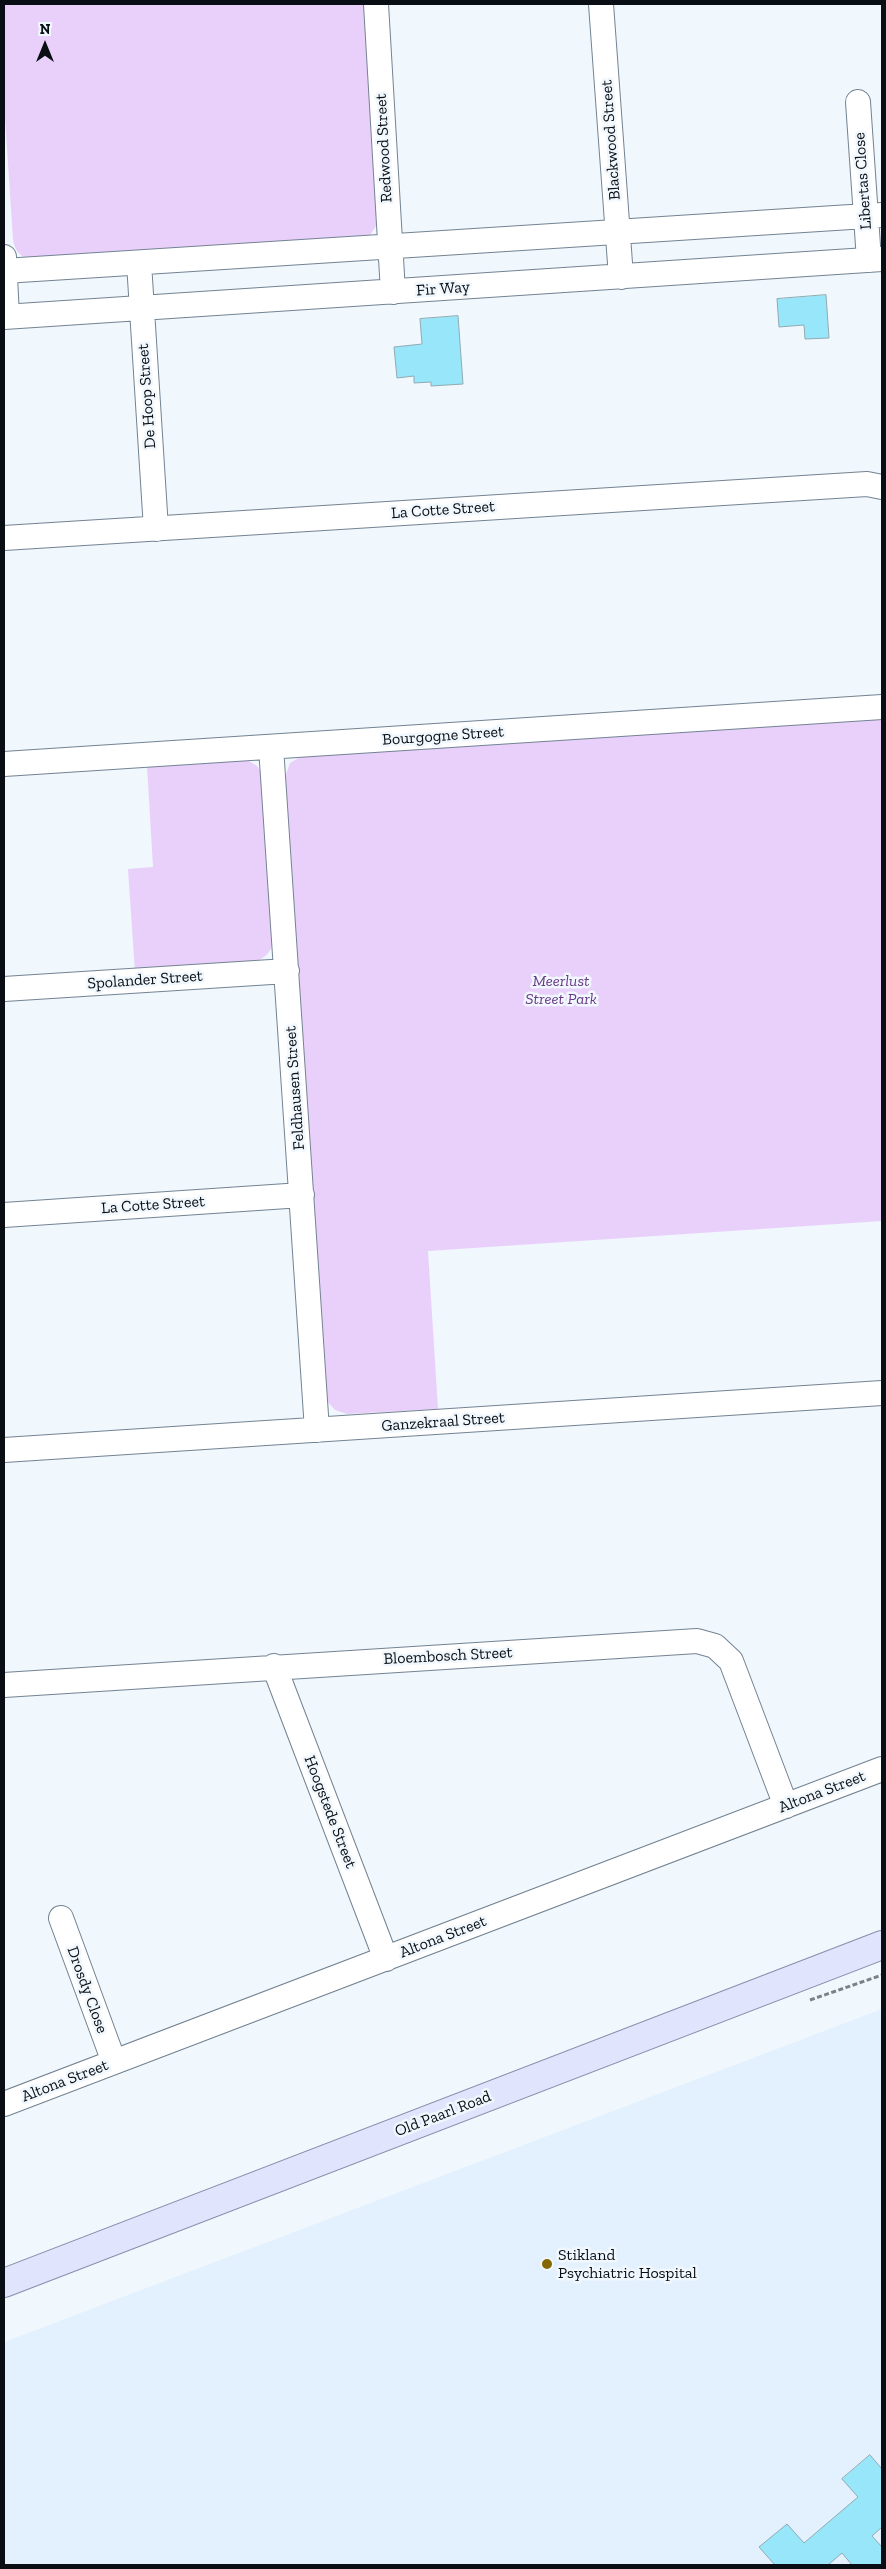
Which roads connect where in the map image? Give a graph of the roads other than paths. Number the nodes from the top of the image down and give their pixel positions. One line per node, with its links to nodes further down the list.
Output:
1 (376, 4): 6 (street, Redwood Street)
2 (601, 4): 5 (street, Blackwood Street)
3 (858, 102): 4 (street, Libertas Close)
4 (874, 216): 5 (street); 7 (street, Libertas Close)
5 (618, 233): 6 (street); 10 (street, Blackwood Street)
6 (390, 247): 8 (street); 11 (street, Redwood Street)
7 (875, 260): 10 (street, Fir Way)
8 (139, 263): 9 (street); 12 (street, De Hoop Street)
9 (4, 266): 13 (street)
10 (621, 277): 11 (street, Fir Way)
11 (392, 292): 12 (street, Fir Way)
12 (142, 308): 13 (street, Fir Way); 15 (street, De Hoop Street)
13 (6, 316)
14 (882, 487): 15 (street, La Cotte Street)
15 (156, 528): 16 (street, La Cotte Street)
16 (4, 538)
17 (882, 707): 18 (street, Bourgogne Street)
18 (271, 747): 19 (street, Bourgogne Street); 20 (street, Feldhausen Street)
19 (4, 764)
20 (287, 971): 21 (street, Spolander Street); 22 (street, Feldhausen Street)
21 (4, 989)
22 (302, 1195): 23 (street, La Cotte Street); 25 (street, Feldhausen Street)
23 (4, 1215)
24 (882, 1393): 25 (street, Ganzekraal Street)
25 (317, 1430): 26 (street, Ganzekraal Street)
26 (4, 1450)
27 (274, 1666): 28 (street, Bloembosch Street); 30 (street, Bloembosch Street); 33 (street, Hoogstede Street)
28 (4, 1685)
29 (882, 1769): 30 (street, Altona Street)
30 (786, 1806): 33 (street, Altona Street)
31 (61, 1918): 34 (street, Drosdy Close)
32 (882, 1944): 36 (main road, Old Paarl Road)
33 (386, 1959): 34 (street, Altona Street)
34 (114, 2062): 35 (street, Altona Street)
35 (4, 2104)
36 (4, 2282)

